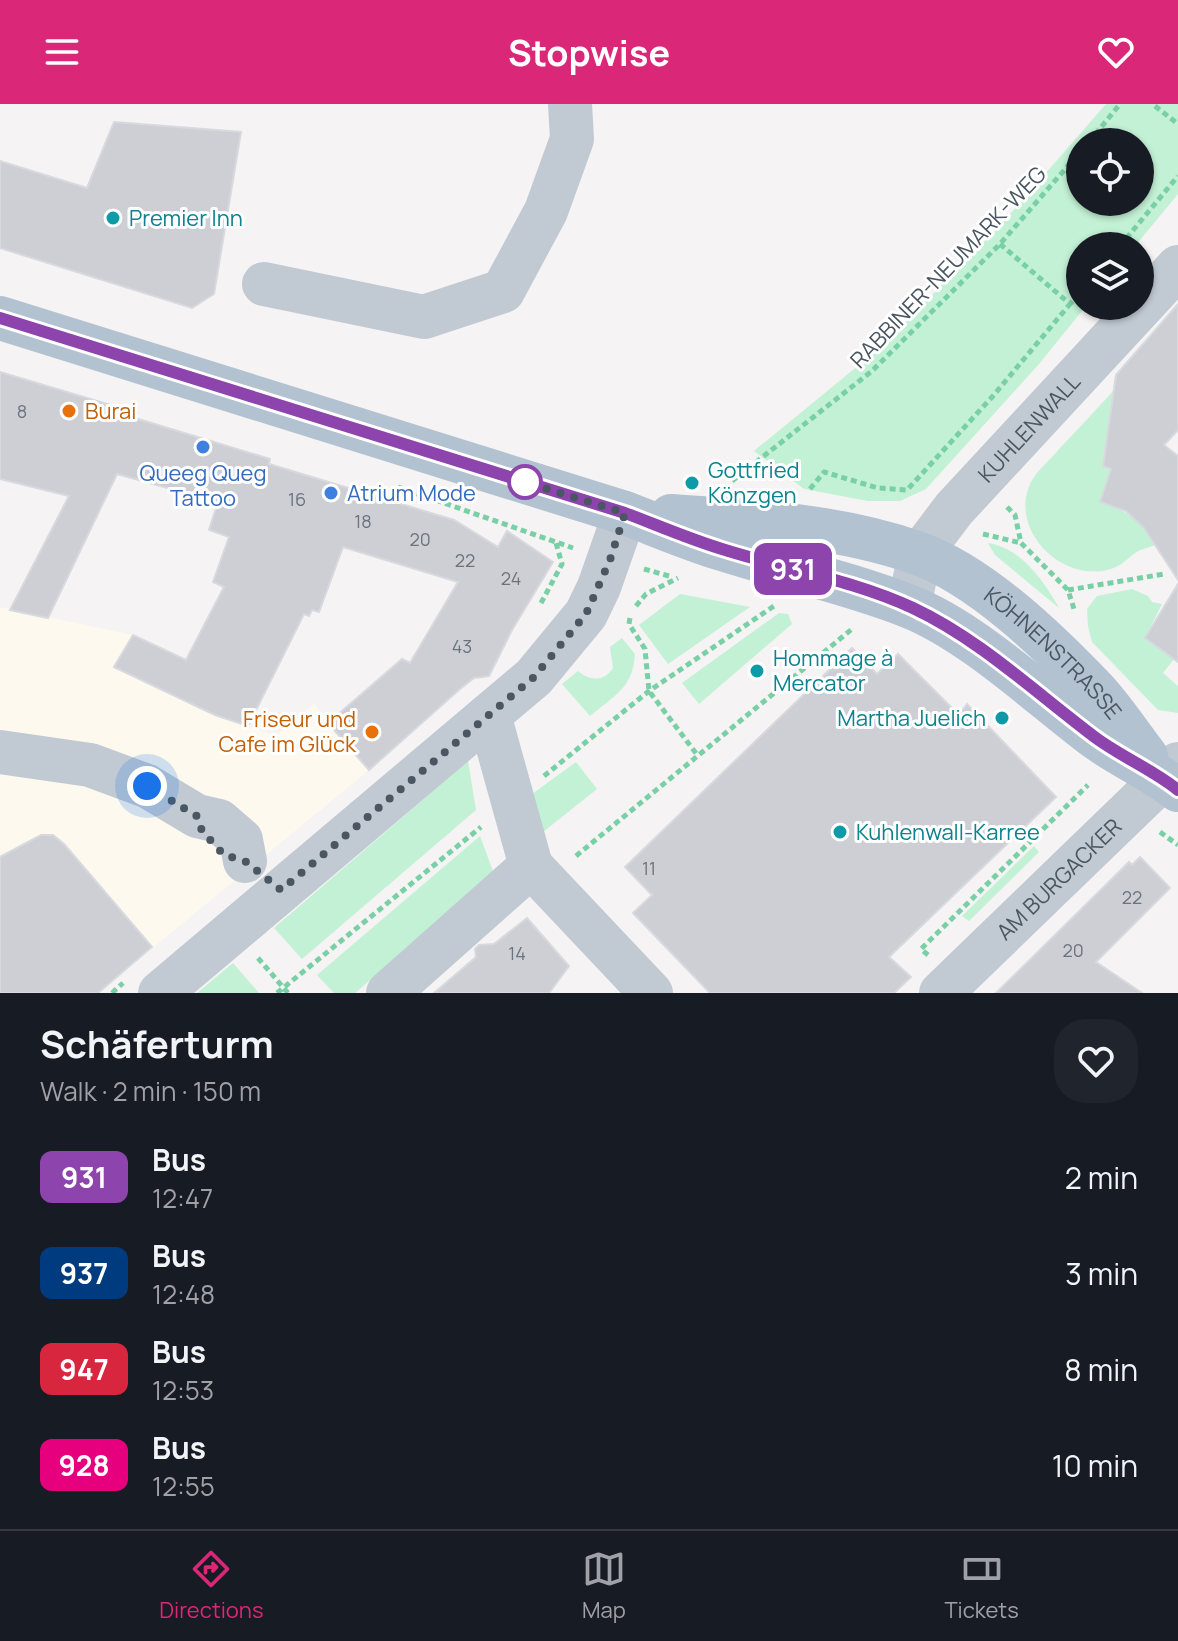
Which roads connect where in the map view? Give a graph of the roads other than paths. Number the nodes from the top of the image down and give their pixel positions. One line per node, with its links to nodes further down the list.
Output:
1 (570, 104): 3 (street)
2 (1178, 267): 6 (street, KUHLENWALL)
3 (264, 284)
4 (0, 318): 5 (main road)
5 (625, 513): 6 (main road, KÖHNENSTRASSE); 7 (main road, KÖHNENSTRASSE); 8 (street)
6 (920, 554): 7 (street, KUHLENWALL); 10 (main road, KÖHNENSTRASSE)
7 (909, 606): 10 (main road, KÖHNENSTRASSE)
8 (489, 715): 11 (street); 12 (street)
9 (0, 752): 12 (street)
10 (1173, 777): 16 (street, AM BURGACKER)
11 (538, 874): 14 (street); 15 (street)
12 (281, 890): 13 (street)
13 (160, 993)
14 (388, 993)
15 (651, 993)
16 (941, 993)

